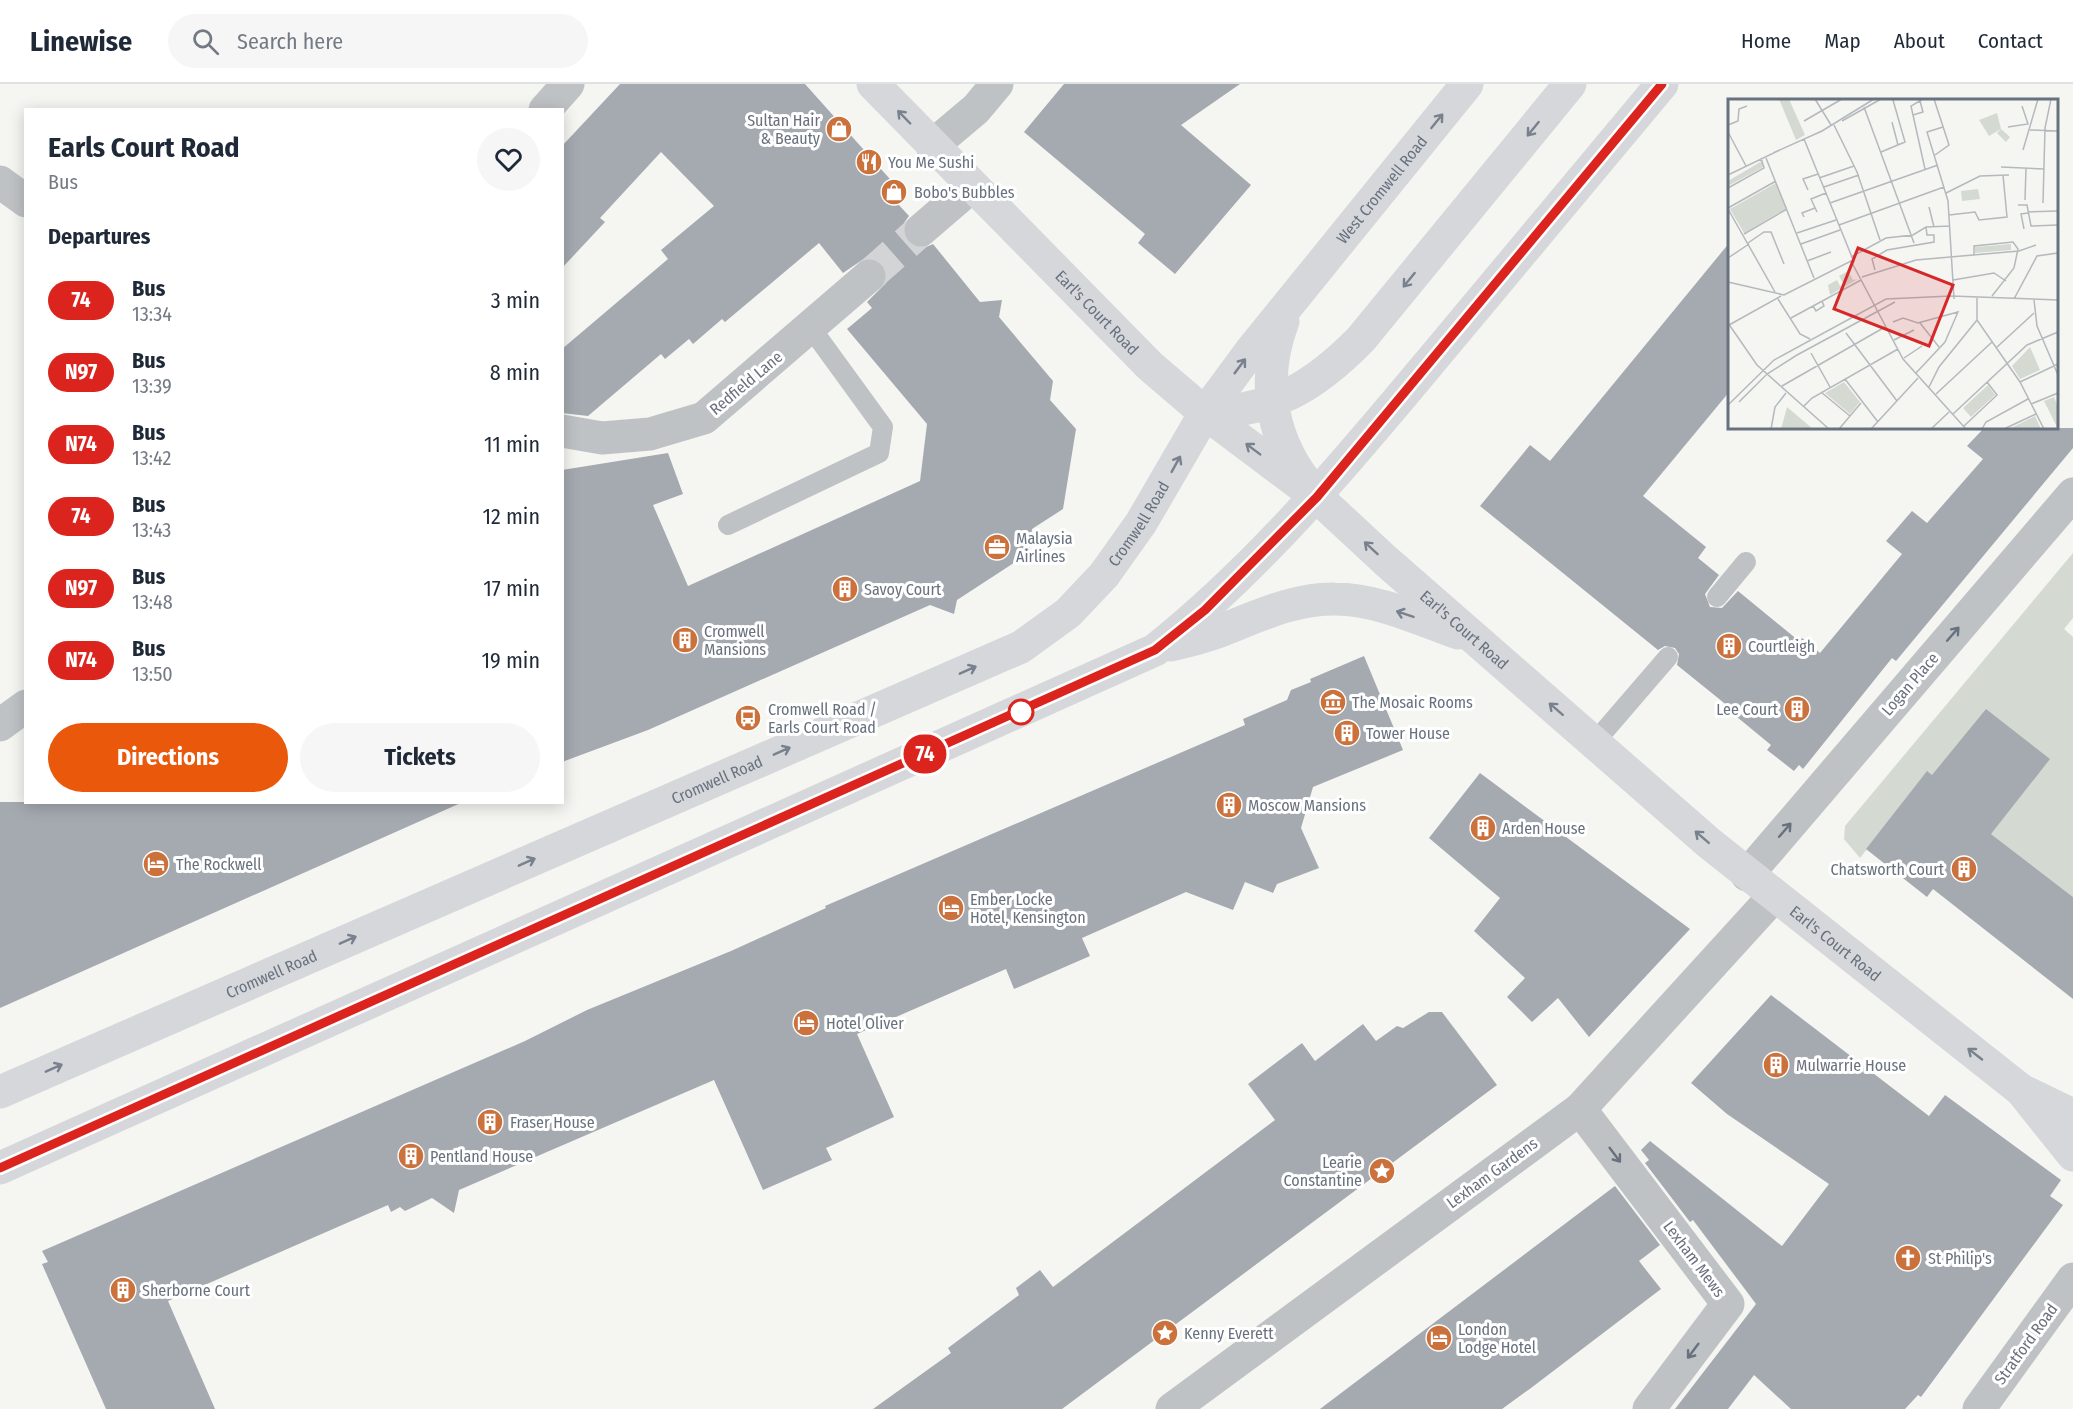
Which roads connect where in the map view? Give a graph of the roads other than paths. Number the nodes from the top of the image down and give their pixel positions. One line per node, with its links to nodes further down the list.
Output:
1 (568, 84): 7 (street)
2 (873, 84): 8 (main road, Earl's Court Road, one-way to 2)
3 (997, 84): 8 (street)
4 (1467, 84): 14 (main road, West Cromwell Road, one-way to 4)
5 (1570, 84): 16 (main road, one-way to 16)
6 (1662, 84): 20 (main road)
7 (547, 108)
8 (932, 146): 10 (main road, Earl's Court Road)
9 (0, 182): 11 (street)
10 (971, 187): 12 (street); 17 (main road, Earl's Court Road)
11 (24, 200)
12 (921, 230)
13 (869, 276): 15 (street, Redfield Lane)
14 (1295, 297): 16 (main road); 17 (main road, Cromwell Road, one-way to 14)
15 (811, 328): 18 (street, Redfield Lane); 21 (lane)
16 (1272, 402): 17 (main road); 20 (main road)
17 (1205, 413): 20 (main road, Earl's Court Road, one-way to 17); 33 (main road, Cromwell Road, one-way to 17)
18 (564, 431)
19 (2073, 494): 30 (street, Logan Place, one-way to 19)
20 (1317, 497): 24 (main road, Earl's Court Road, one-way to 20); 25 (main road)
21 (728, 525)
22 (1746, 562): 23 (lane)
23 (1717, 597)
24 (1479, 641): 25 (main road, one-way to 25); 29 (main road, Earl's Court Road, one-way to 24)
25 (1155, 650): 37 (main road)
26 (1668, 657): 29 (lane)
27 (24, 707): 28 (street)
28 (0, 725)
29 (1594, 743): 30 (main road, Earl's Court Road, one-way to 29)
30 (1747, 875): 31 (main road, Earl's Court Road)
31 (1774, 896): 32 (main road, Earl's Court Road, one-way to 31); 34 (street, Lexham Gardens)
32 (2021, 1090): 35 (main road); 36 (main road, Earl's Court Road)
33 (0, 1092)
34 (1580, 1108): 39 (street, Lexham Gardens); 40 (street, Lexham Mews, one-way to 40)
35 (2073, 1115)
36 (2073, 1155)
37 (0, 1168)
38 (2073, 1279): 41 (street, Stratford Road)
39 (1172, 1409)
40 (1649, 1409)
41 (1979, 1409)

